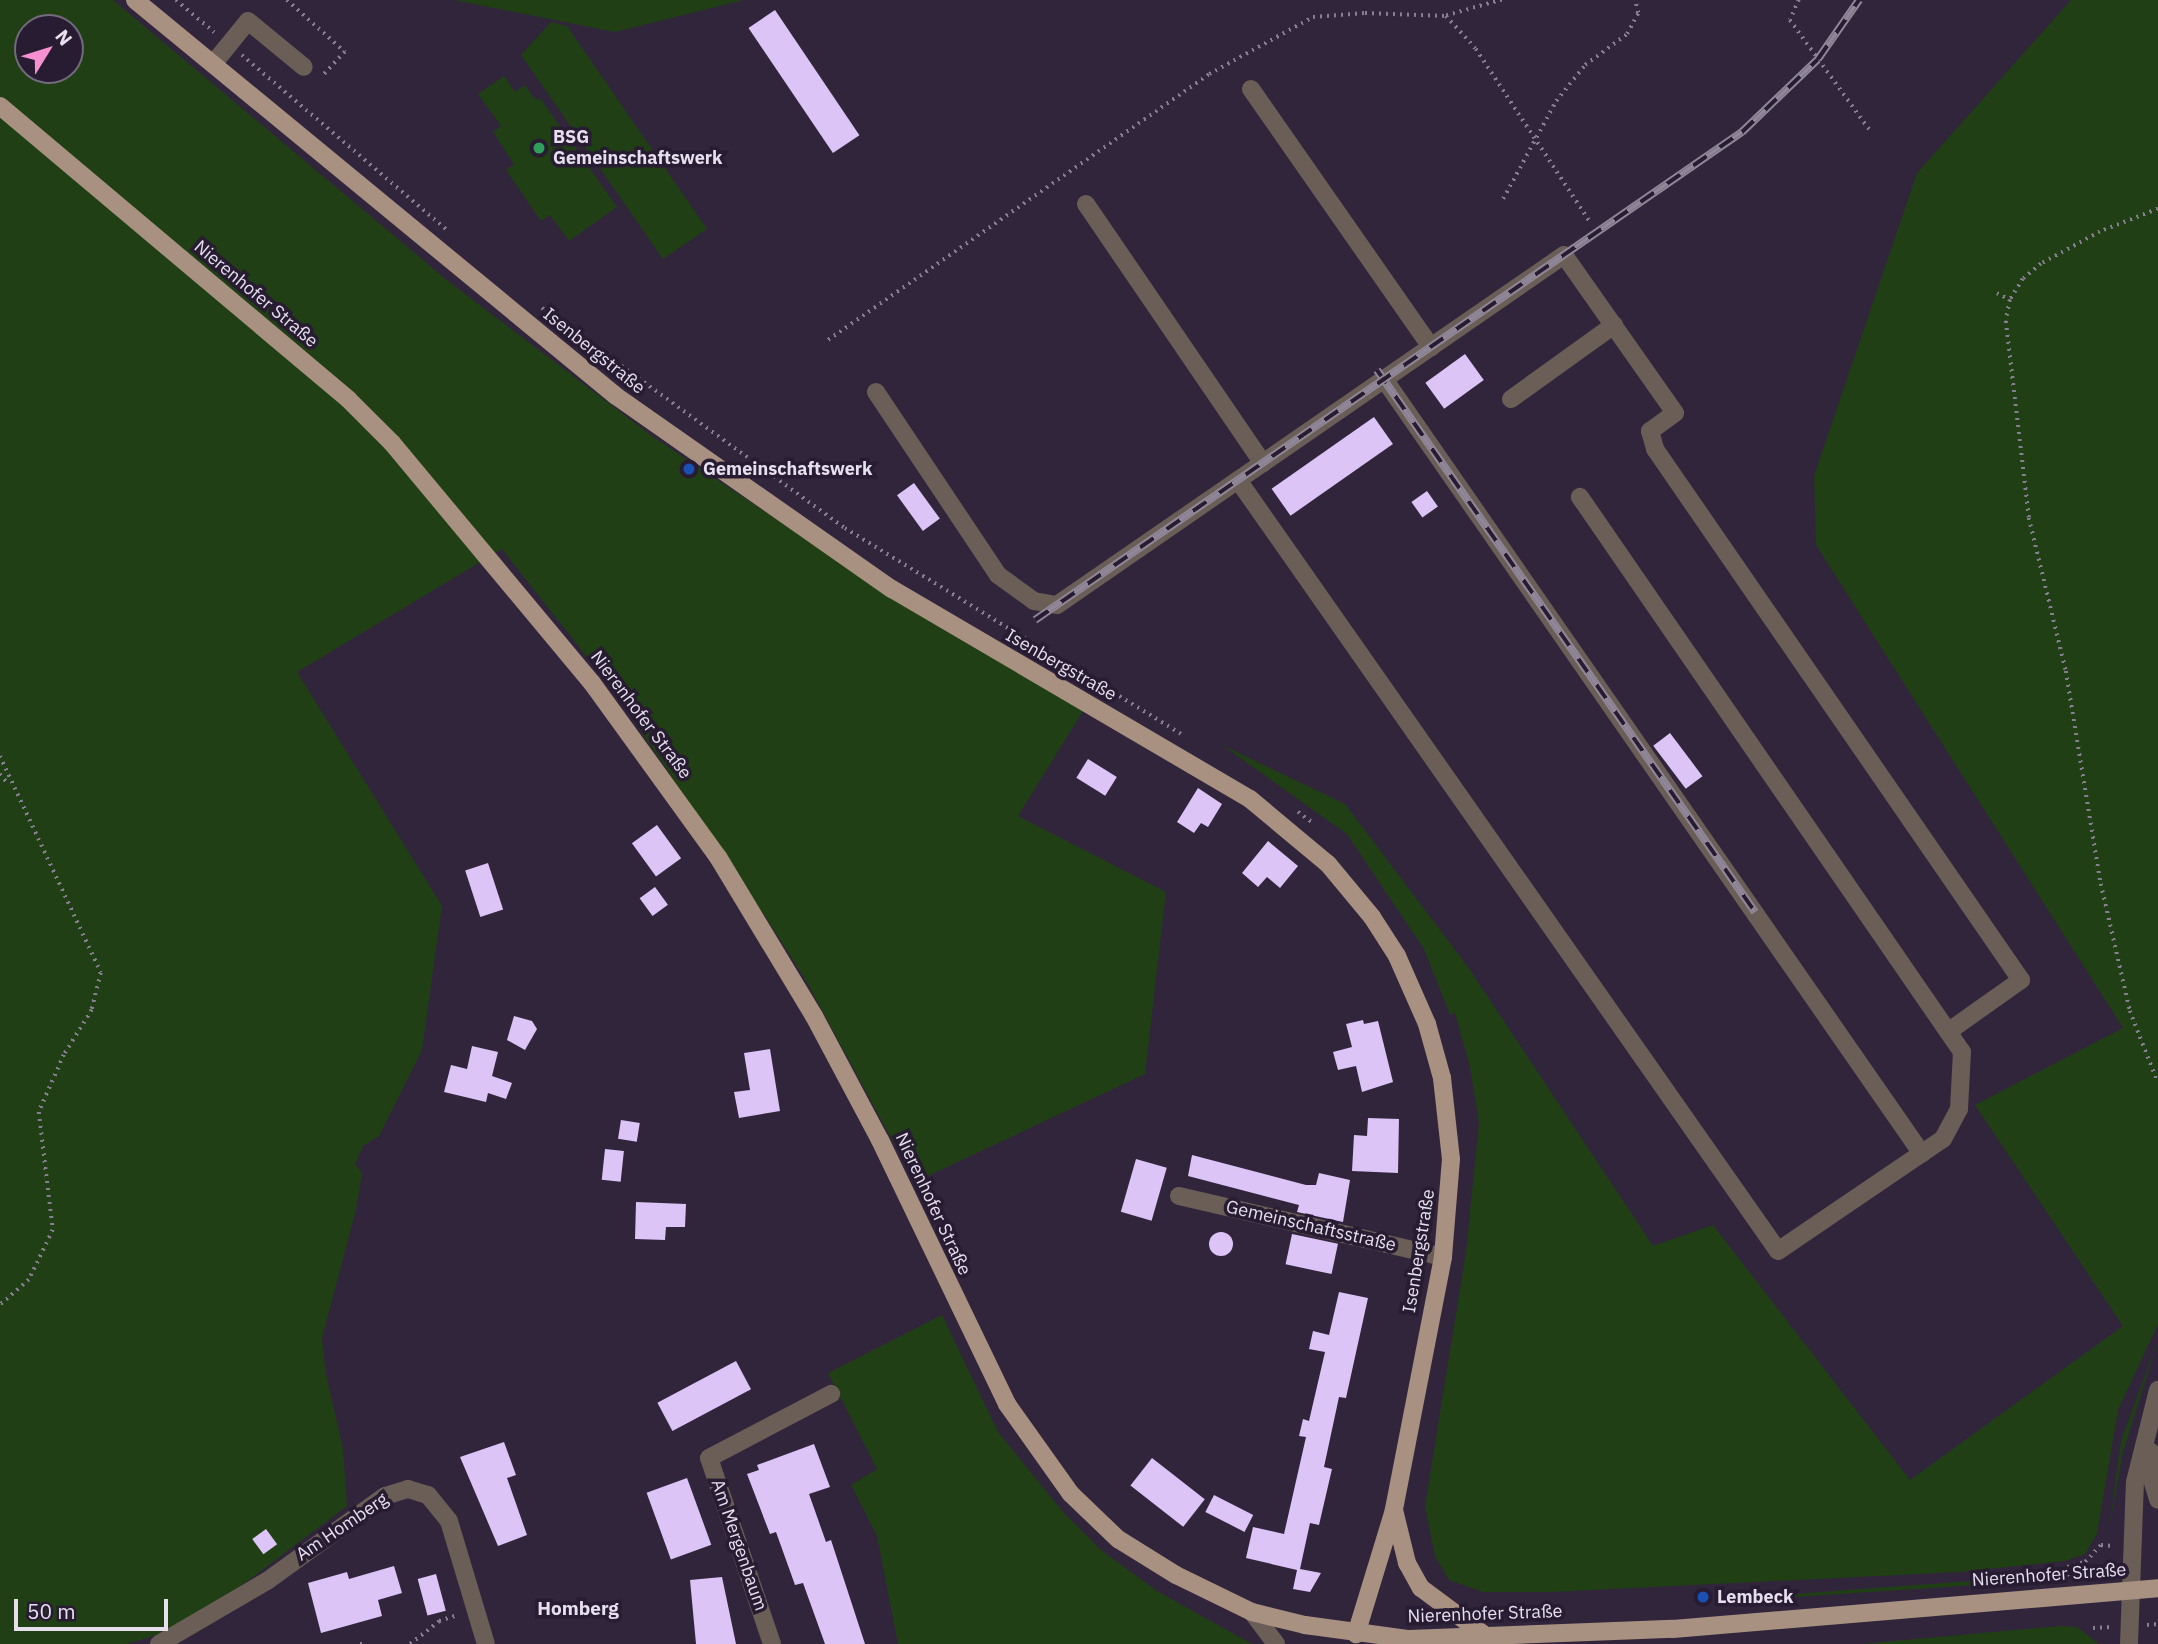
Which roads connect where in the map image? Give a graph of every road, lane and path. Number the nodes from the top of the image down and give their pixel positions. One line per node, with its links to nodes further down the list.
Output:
1 (135, 0): 9 (main road, Isenbergstraße)
2 (176, 0): 8 (path)
3 (287, 0): 10 (path)
4 (1502, 0): 7 (path)
5 (1635, 0): 14 (path)
6 (1799, 0): 13 (path)
7 (1446, 16): 14 (path); 24 (path)
8 (229, 44): 9 (street); 10 (street); 19 (path)
9 (213, 64): 42 (main road, Isenbergstraße)
10 (304, 67)
11 (1251, 89): 25 (street)
12 (0, 106): 54 (main road, Nierenhofer Straße)
13 (1870, 129)
14 (1532, 139): 15 (path); 18 (path)
15 (1503, 199)
16 (1086, 204): 29 (street)
17 (2158, 209): 21 (path)
18 (1590, 222)
19 (460, 240)
20 (1997, 293): 21 (path)
21 (2010, 300): 39 (path)
22 (534, 302): 32 (path)
23 (1614, 326): 25 (street); 28 (street); 38 (street)
24 (828, 340)
25 (1431, 347): 26 (street)
26 (1384, 379): 29 (street); 40 (street)
27 (876, 392): 30 (street)
28 (1511, 399)
29 (1263, 463): 30 (street)
30 (1238, 480): 40 (street)
31 (1580, 497): 38 (street)
32 (1187, 738)
33 (0, 755): 35 (path)
34 (0, 774): 35 (path)
35 (13, 789): 43 (path)
36 (1290, 807): 37 (path)
37 (1313, 822)
38 (1949, 1031): 40 (street)
39 (2158, 1083)
40 (1922, 1154)
41 (1179, 1196): 42 (street, Gemeinschaftsstraße)
42 (1443, 1257): 48 (main road, Isenbergstraße)
43 (0, 1305)
44 (2158, 1390): 46 (street)
45 (831, 1394): 60 (street, Am Mergenbaum)
46 (2150, 1423): 47 (street); 49 (street)
47 (2158, 1500)
48 (1394, 1510): 55 (main road, Isenbergstraße); 56 (main road)
49 (2130, 1547): 50 (path); 52 (street)
50 (2067, 1567)
51 (2158, 1588): 52 (main road, Nierenhofer Straße)
52 (2129, 1591): 56 (main road, Nierenhofer Straße); 62 (street)
53 (476, 1610): 57 (street, Am Homberg); 58 (path); 59 (street, Am Homberg)
54 (1252, 1612): 55 (main road, Nierenhofer Straße); 61 (street)
55 (1354, 1639): 56 (main road, Nierenhofer Straße)
56 (1490, 1639)
57 (159, 1644)
58 (410, 1644)
59 (486, 1644)
60 (772, 1644)
61 (1276, 1644)
62 (2129, 1644)

